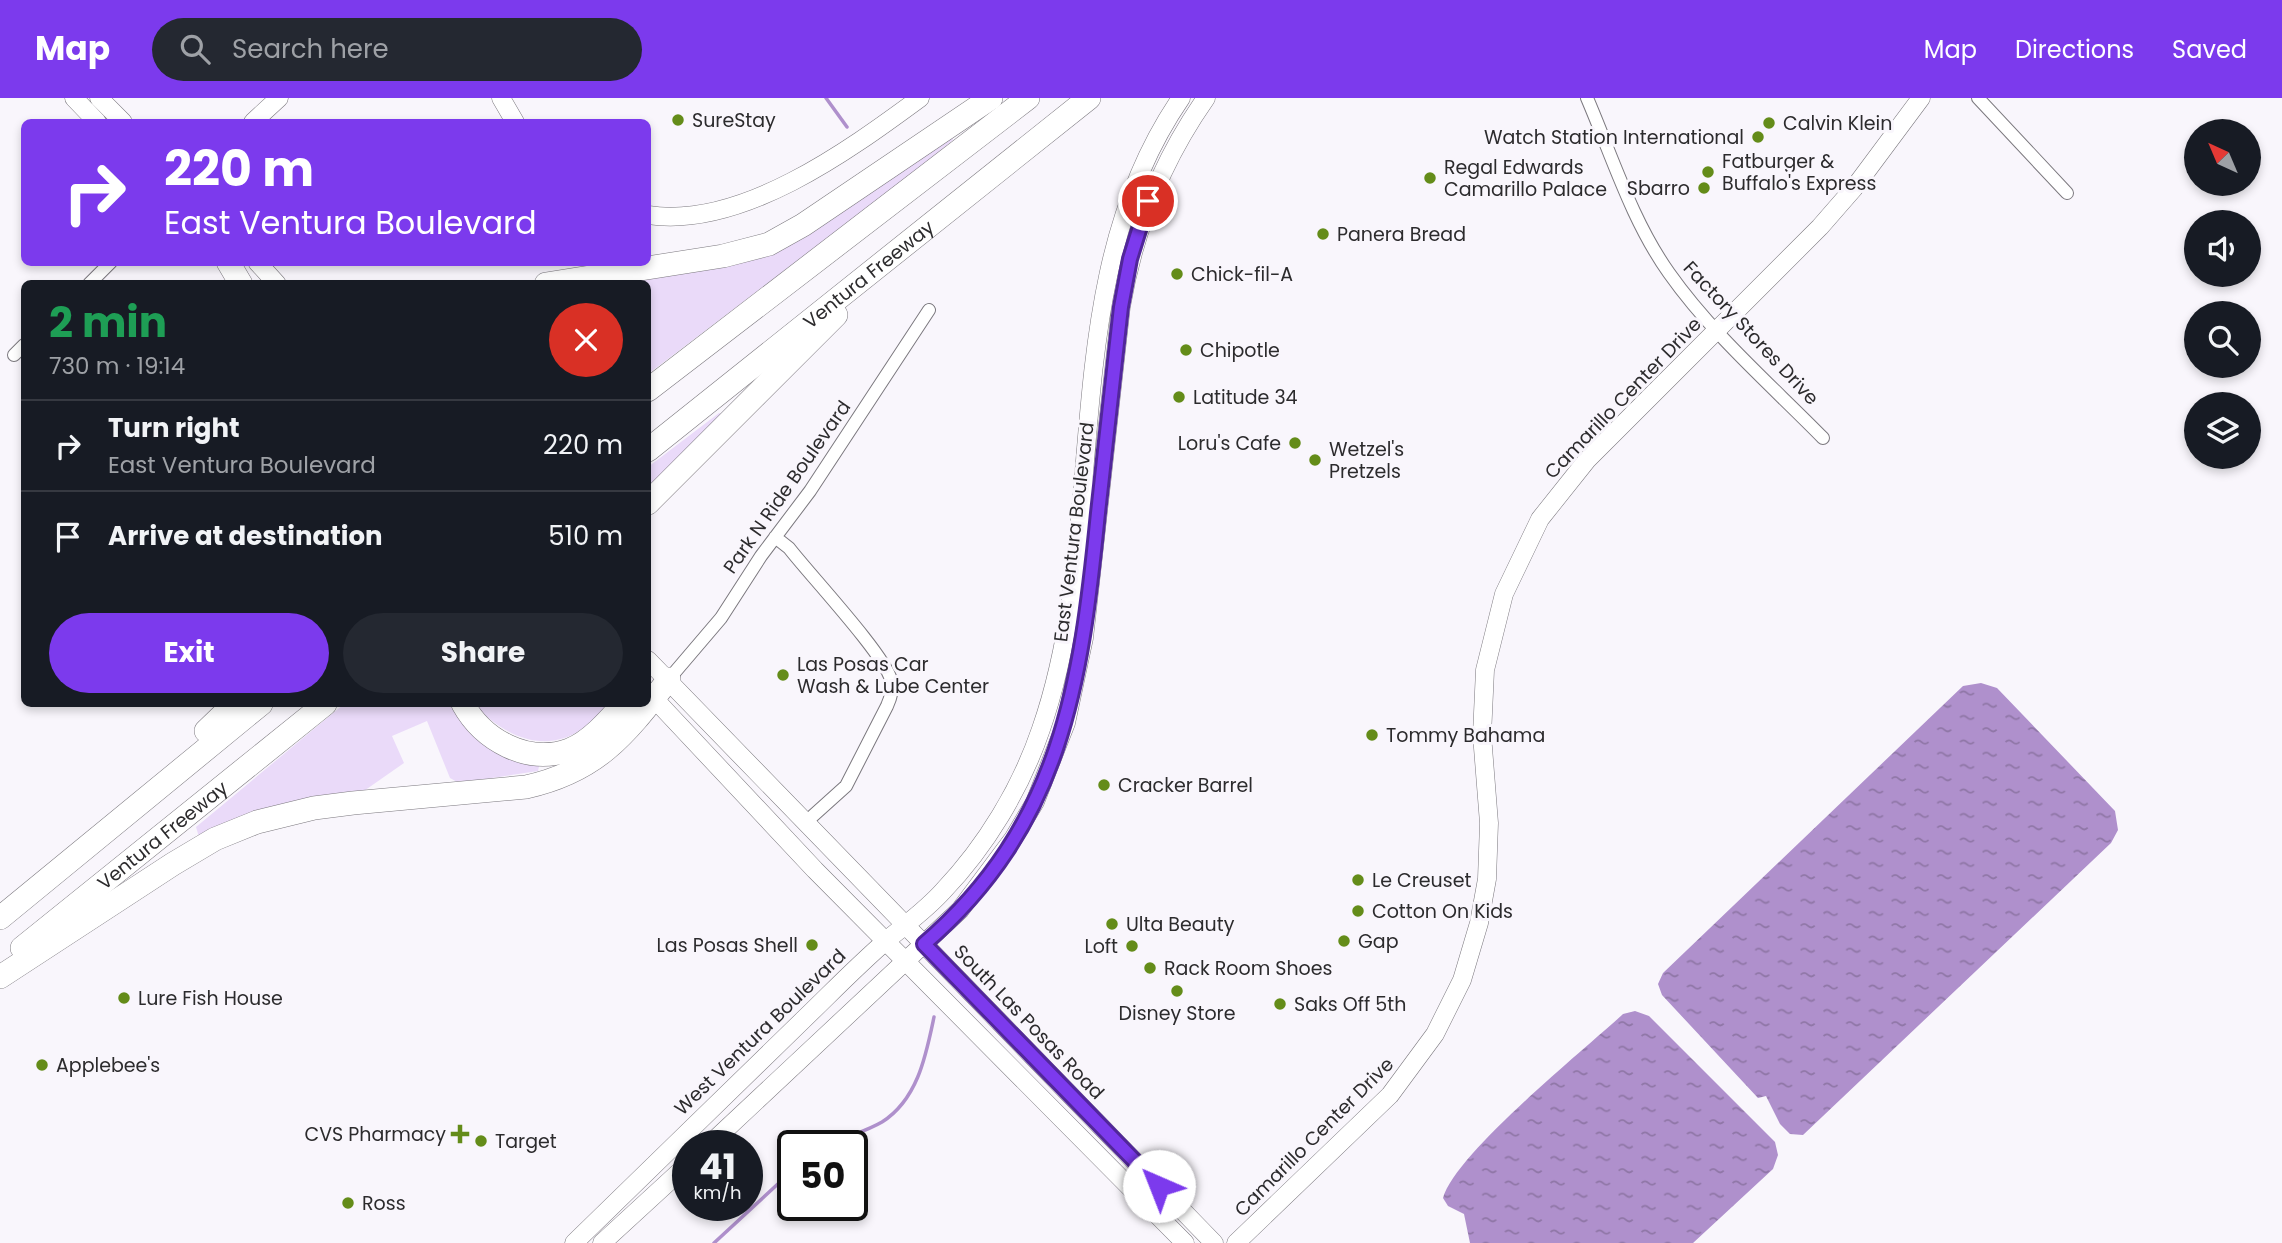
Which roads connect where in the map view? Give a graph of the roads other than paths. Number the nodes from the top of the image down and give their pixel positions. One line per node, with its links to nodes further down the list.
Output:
1 (74, 98): 14 (main road)
2 (99, 98): 15 (main road)
3 (279, 98): 16 (main road)
4 (501, 98): 17 (main road)
5 (920, 98): 19 (main road)
6 (991, 98): 27 (highway)
7 (1028, 98): 32 (highway, Ventura Freeway)
8 (1089, 98): 20 (highway, Ventura Freeway)
9 (1181, 98): 49 (main road, East Ventura Boulevard)
10 (1206, 98): 51 (main road, East Ventura Boulevard)
11 (1587, 98): 29 (street, Factory Stores Drive)
12 (1921, 98): 29 (main road, Camarillo Center Drive)
13 (1978, 98): 18 (street)
14 (94, 119)
15 (120, 119)
16 (256, 119)
17 (513, 119)
18 (2067, 193)
19 (651, 215)
20 (885, 262): 34 (highway, Ventura Freeway); 35 (highway)
21 (107, 266): 24 (street)
22 (233, 266): 25 (main road)
23 (261, 266): 26 (main road)
24 (93, 280)
25 (247, 280)
26 (273, 280)
27 (571, 280)
28 (929, 310): 36 (street, Park N Ride Boulevard)
29 (1719, 330): 33 (street, Factory Stores Drive); 63 (main road, Camarillo Center Drive)
30 (21, 348): 31 (street)
31 (14, 355)
32 (651, 388)
33 (1823, 438)
34 (651, 448)
35 (651, 500)
36 (775, 537): 38 (street, Park N Ride Boulevard); 46 (street)
37 (651, 663): 38 (main road, South Las Posas Road)
38 (669, 679): 39 (highway); 46 (main road, South Las Posas Road)
39 (651, 695): 50 (main road)
40 (231, 707): 47 (highway)
41 (257, 707): 47 (highway, Ventura Freeway)
42 (321, 707): 53 (highway, Ventura Freeway)
43 (465, 707): 44 (highway)
44 (619, 707)
45 (645, 707): 54 (highway)
46 (806, 822): 49 (main road, South Las Posas Road)
47 (82, 852): 48 (highway, Ventura Freeway)
48 (0, 918)
49 (906, 925): 50 (main road, East Ventura Boulevard); 51 (main road, South Las Posas Road)
50 (886, 941): 52 (main road); 58 (main road, West Ventura Boulevard)
51 (924, 944): 52 (main road, East Ventura Boulevard); 62 (main road, South Las Posas Road)
52 (905, 960): 55 (main road); 57 (main road)
53 (0, 965)
54 (0, 977)
55 (725, 1130)
56 (672, 1179): 59 (main road)
57 (1133, 1190): 60 (main road); 61 (main road)
58 (574, 1243)
59 (602, 1243)
60 (1185, 1243)
61 (1198, 1243)
62 (1214, 1243)
63 (1236, 1243)

